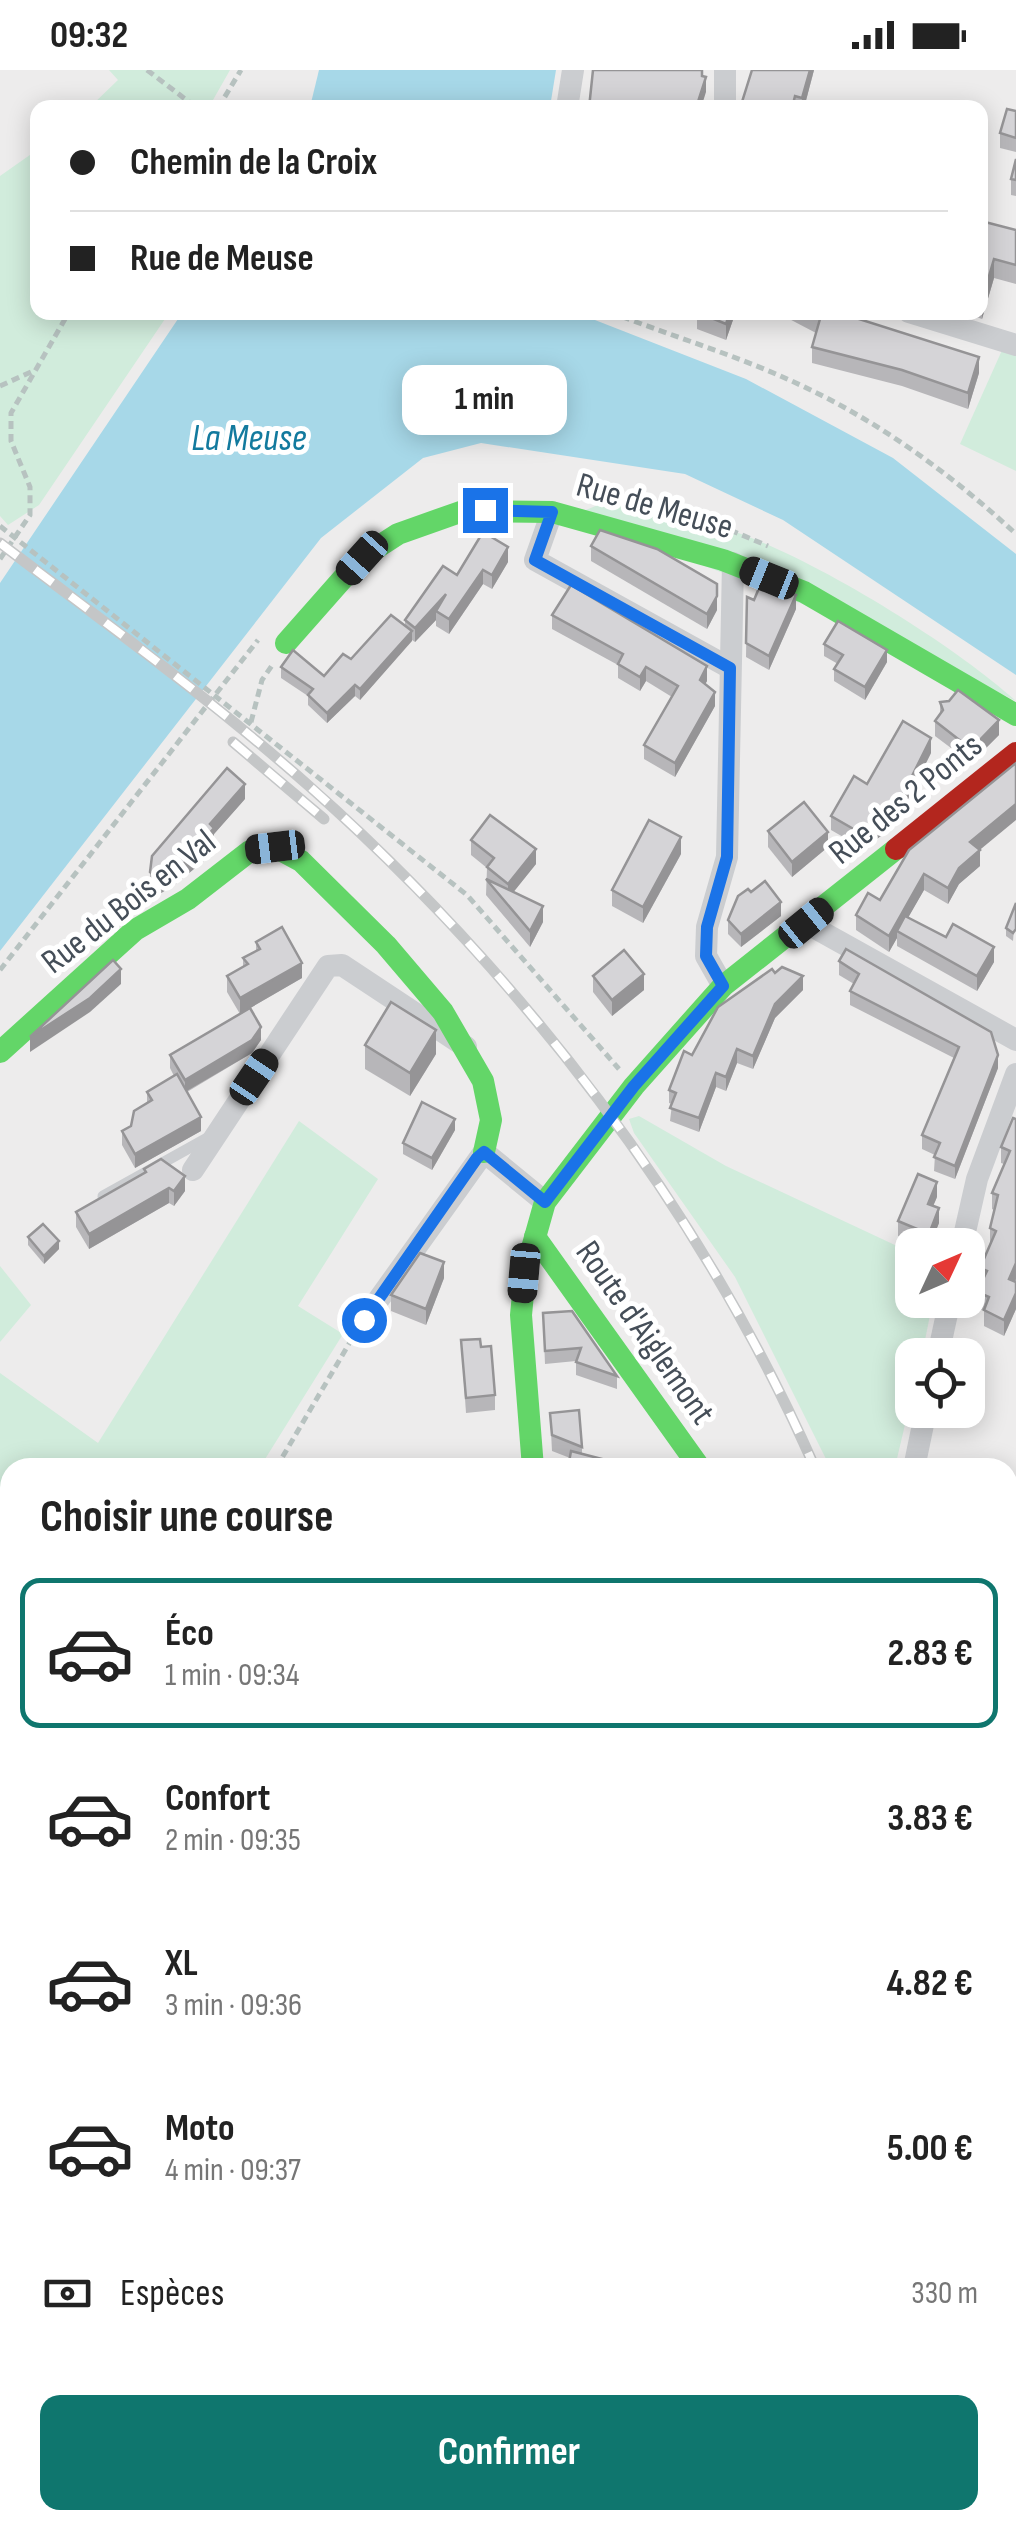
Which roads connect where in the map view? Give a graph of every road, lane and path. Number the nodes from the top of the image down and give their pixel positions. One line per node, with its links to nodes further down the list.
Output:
1 (147, 70): 5 (path)
2 (242, 70): 6 (path)
3 (573, 70): 7 (street)
4 (724, 70): 8 (street)
5 (186, 100)
6 (223, 100)
7 (569, 100)
8 (725, 100)
9 (65, 320): 13 (path)
10 (631, 320): 17 (path)
11 (936, 320): 12 (street)
12 (1016, 345)
13 (32, 371): 14 (path); 18 (path)
14 (0, 386)
15 (552, 512): 19 (street, Rue de Meuse); 20 (street, Rue de Meuse); 21 (street)
16 (0, 526): 23 (path)
17 (1016, 534)
18 (0, 559)
19 (733, 563): 21 (street); 22 (street, Rue de Meuse)
20 (277, 637): 23 (path); 26 (path)
21 (730, 668): 27 (street)
22 (1016, 715)
23 (251, 722): 32 (path)
24 (1016, 752): 25 (street, Rue des 2 Ponts)
25 (806, 923): 27 (street, Rue des 2 Ponts); 28 (street)
26 (0, 970)
27 (723, 986): 32 (street, Rue des 2 Ponts)
28 (1016, 1040)
29 (469, 1047): 30 (street, Rue du Bois en Val); 33 (street); 34 (street, Rue du Bois en Val)
30 (0, 1052)
31 (1016, 1074): 38 (street)
32 (634, 1086): 37 (street, Rue des 2 Ponts)
33 (218, 1132): 35 (street); 36 (lane)
34 (484, 1152): 37 (street); 40 (street)
35 (193, 1170)
36 (103, 1196)
37 (545, 1202): 39 (street, Rue des 2 Ponts)
38 (966, 1228)
39 (535, 1236): 43 (street, Rue des 2 Ponts); 44 (street, Route d'Aiglemont)
40 (364, 1320): 42 (path)
41 (922, 1428): 45 (street)
42 (282, 1458)
43 (532, 1458)
44 (693, 1458)
45 (916, 1458)

